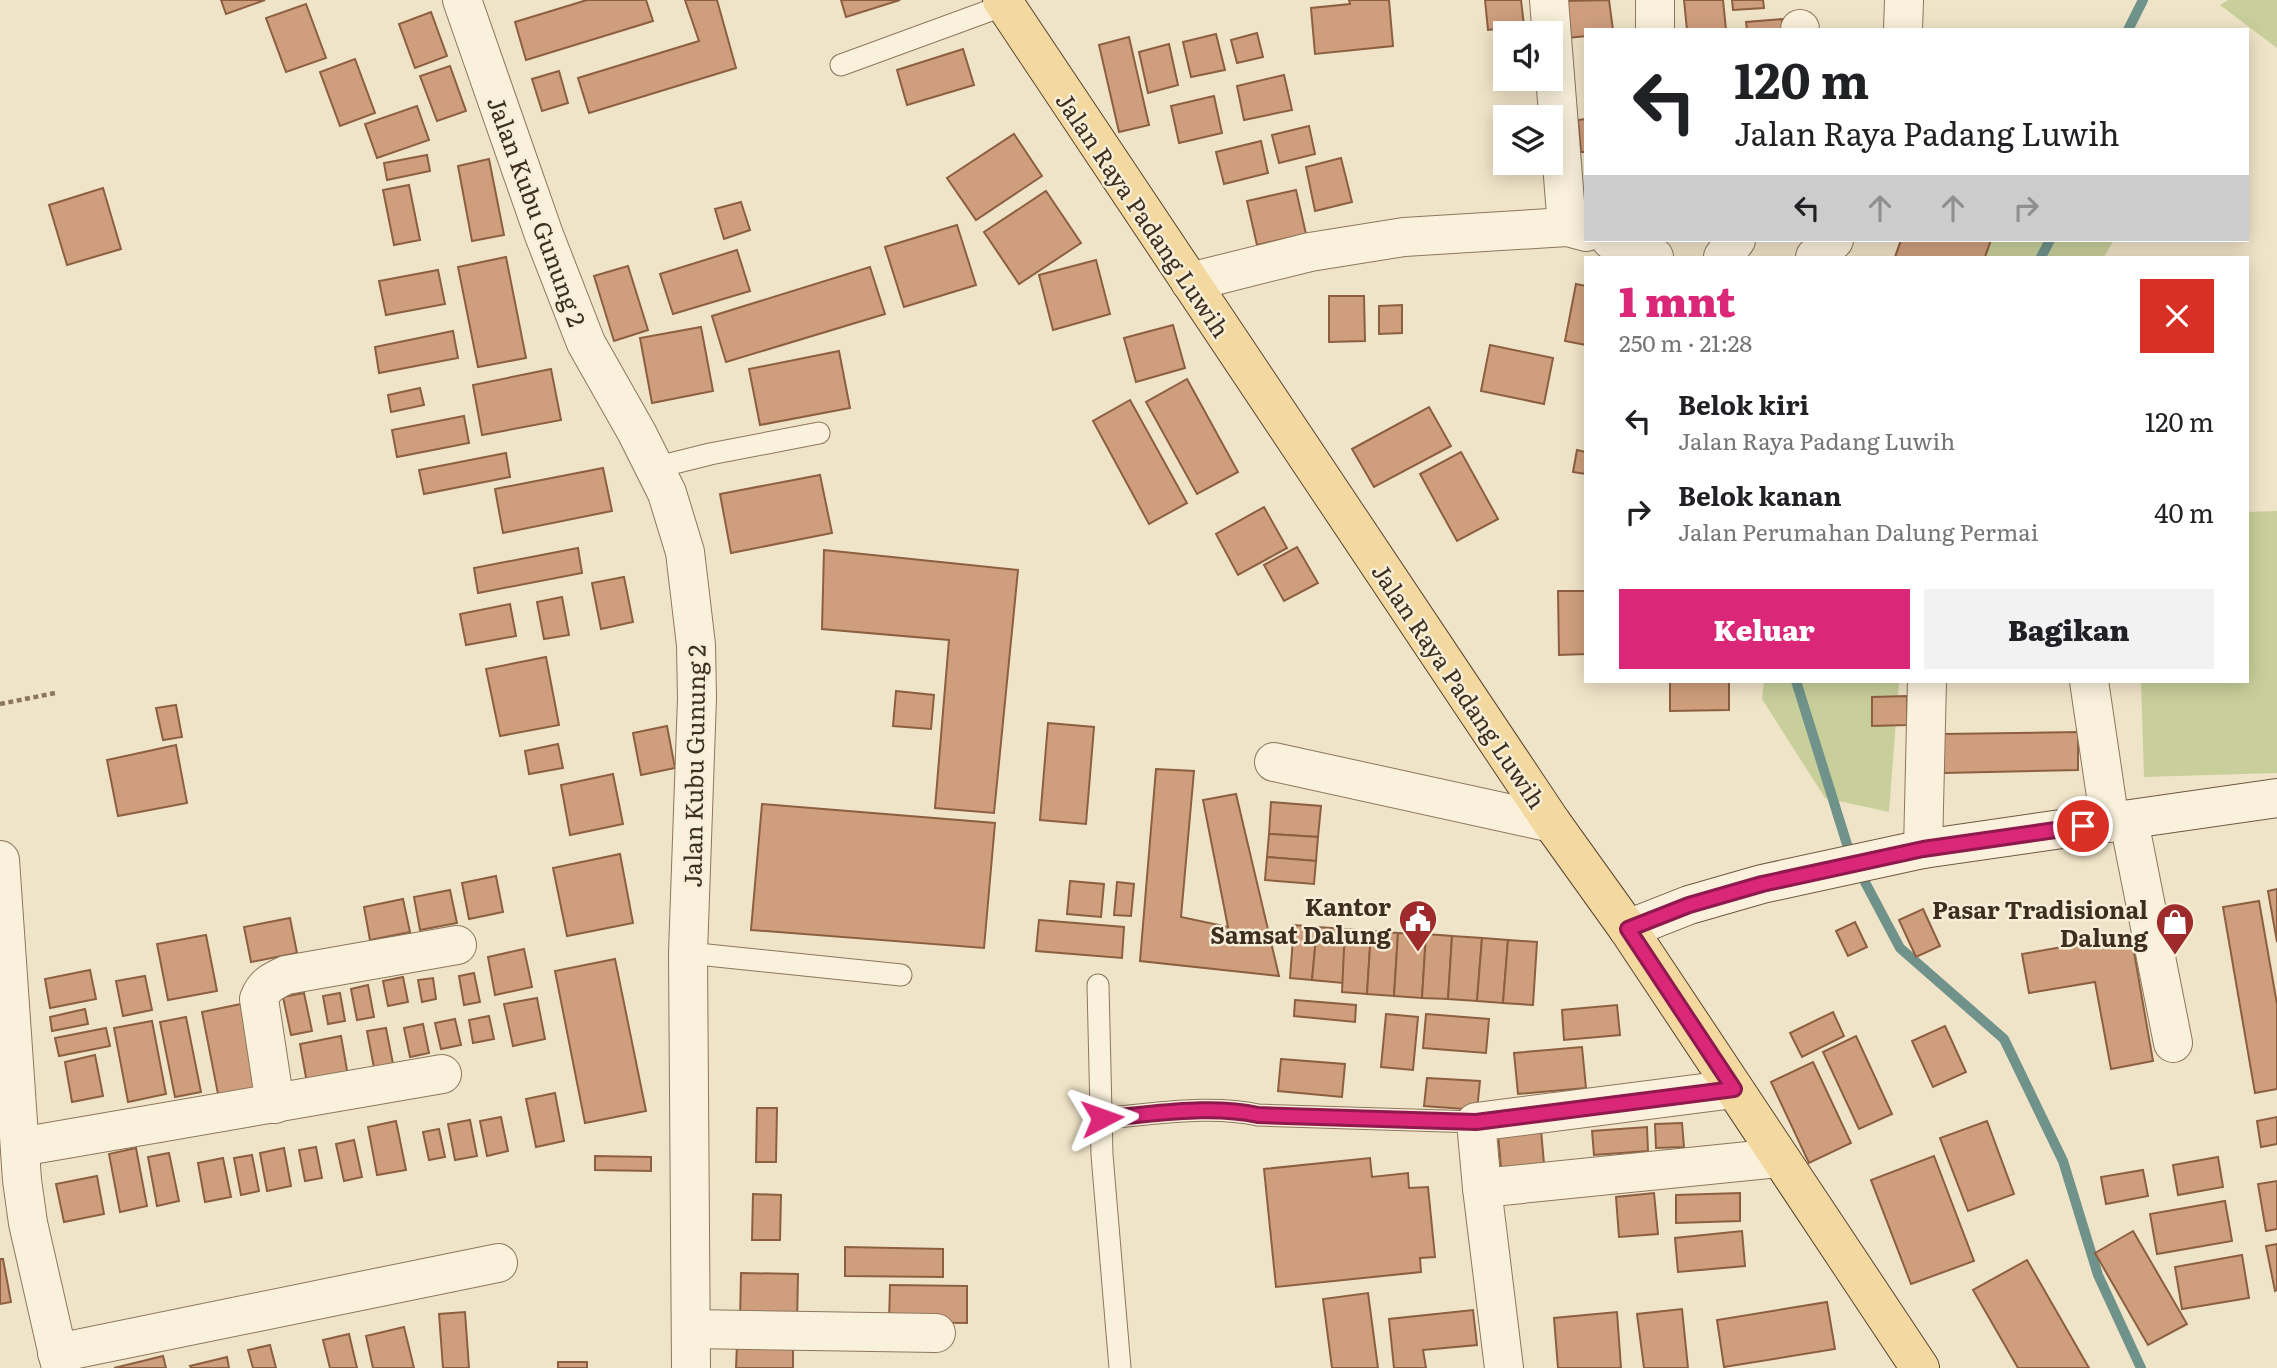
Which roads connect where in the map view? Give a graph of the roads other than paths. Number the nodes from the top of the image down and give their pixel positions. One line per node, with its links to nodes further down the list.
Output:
1 (462, 0): 16 (street, Jalan Kubu Gunung 2)
2 (1549, 0): 9 (street)
3 (1655, 0): 6 (street)
4 (1904, 0): 7 (street)
5 (1004, 3): 8 (lane); 14 (main road, Jalan Raya Padang Luwih)
6 (1655, 28)
7 (1903, 28)
8 (841, 65)
9 (1576, 230): 14 (street)
10 (1734, 242): 12 (street)
11 (1832, 242): 13 (street)
12 (1724, 256)
13 (1816, 256)
14 (1189, 282): 21 (main road, Jalan Raya Padang Luwih)
15 (818, 433): 16 (lane)
16 (654, 468): 27 (street, Jalan Kubu Gunung 2)
17 (1927, 683): 23 (street)
18 (2089, 683): 22 (street)
19 (1274, 762): 21 (street)
20 (2277, 798): 22 (street)
21 (1552, 822): 25 (main road, Jalan Raya Padang Luwih)
22 (2119, 822): 23 (street); 30 (street)
23 (1923, 849): 25 (street)
24 (0, 860): 36 (street)
25 (1628, 929): 32 (main road, Jalan Raya Padang Luwih)
26 (457, 944): 33 (street)
27 (688, 953): 28 (lane); 41 (street, Jalan Kubu Gunung 2)
28 (901, 975)
29 (1098, 985): 34 (lane)
30 (2173, 1043)
31 (442, 1074): 33 (street)
32 (1734, 1089): 35 (street); 37 (main road, Jalan Raya Padang Luwih)
33 (275, 1104): 36 (street)
34 (1102, 1118): 35 (lane); 45 (lane)
35 (1476, 1122): 38 (street)
36 (20, 1147): 39 (street)
37 (1778, 1158): 38 (street); 47 (main road, Jalan Raya Padang Luwih)
38 (1482, 1188): 46 (street)
39 (14, 1225): 43 (street)
40 (498, 1263): 43 (street)
41 (692, 1329): 42 (street); 44 (street, Jalan Kubu Gunung 2)
42 (936, 1333)
43 (59, 1361)
44 (691, 1368)
45 (1120, 1368)
46 (1504, 1368)
47 (1920, 1368)

